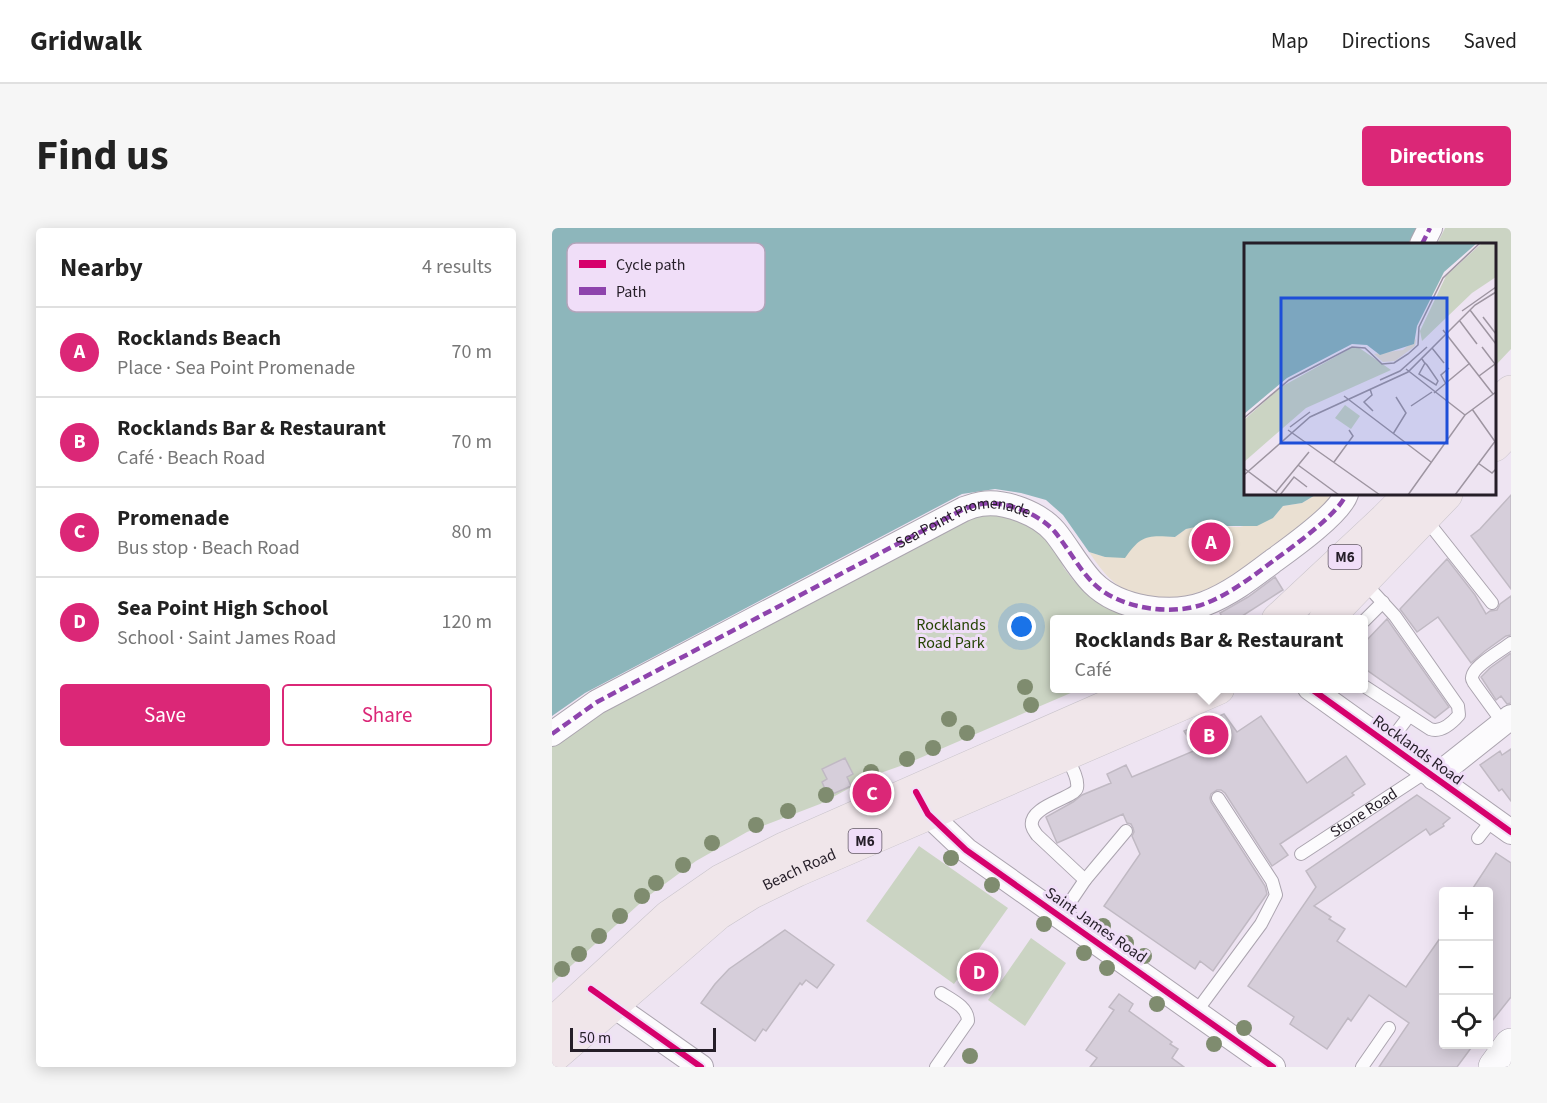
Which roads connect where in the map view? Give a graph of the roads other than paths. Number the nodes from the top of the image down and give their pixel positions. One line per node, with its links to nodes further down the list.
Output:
1 (1431, 228): 2 (street)
2 (1423, 243)
3 (1511, 392): 4 (main road)
4 (1502, 429)
5 (1346, 495): 19 (street, Sea Point Promenade)
6 (1427, 501): 7 (main road, M6); 8 (lane); 9 (main road, M6)
7 (1373, 591): 10 (main road, M6); 11 (lane); 17 (lane)
8 (1492, 603)
9 (1283, 615)
10 (1333, 615)
11 (1366, 615)
12 (1511, 643): 18 (lane)
13 (1368, 689): 17 (lane)
14 (1140, 693): 24 (main road, Beach Road / M6)
15 (1207, 693): 21 (main road, Beach Road / M6)
16 (1317, 693): 20 (street, Rocklands Road)
17 (1409, 716): 20 (lane)
18 (1507, 720): 22 (street, Stone Road)
19 (552, 734)
20 (1387, 745): 22 (street, Rocklands Road)
21 (1065, 755): 24 (main road, Beach Road / M6); 28 (lane)
22 (1430, 775): 25 (street, Rocklands Road); 27 (lane, Stone Road)
23 (1218, 798): 32 (lane)
24 (922, 803): 29 (street, Saint James Road); 31 (main road, Beach Road / M6)
25 (1494, 830)
26 (1126, 831): 28 (lane)
27 (1301, 854)
28 (1084, 880): 29 (lane)
29 (1060, 917): 32 (street, Saint James Road)
30 (941, 993): 38 (lane)
31 (601, 997): 33 (main road, Beach Road / M6); 36 (main road, Beach Road / M6); 37 (street)
32 (1196, 1012): 39 (street, Saint James Road)
33 (552, 1025)
34 (1389, 1029): 40 (lane)
35 (1511, 1045): 41 (main road)
36 (552, 1057)
37 (701, 1067)
38 (936, 1067)
39 (1272, 1067)
40 (1362, 1067)
41 (1495, 1067)

